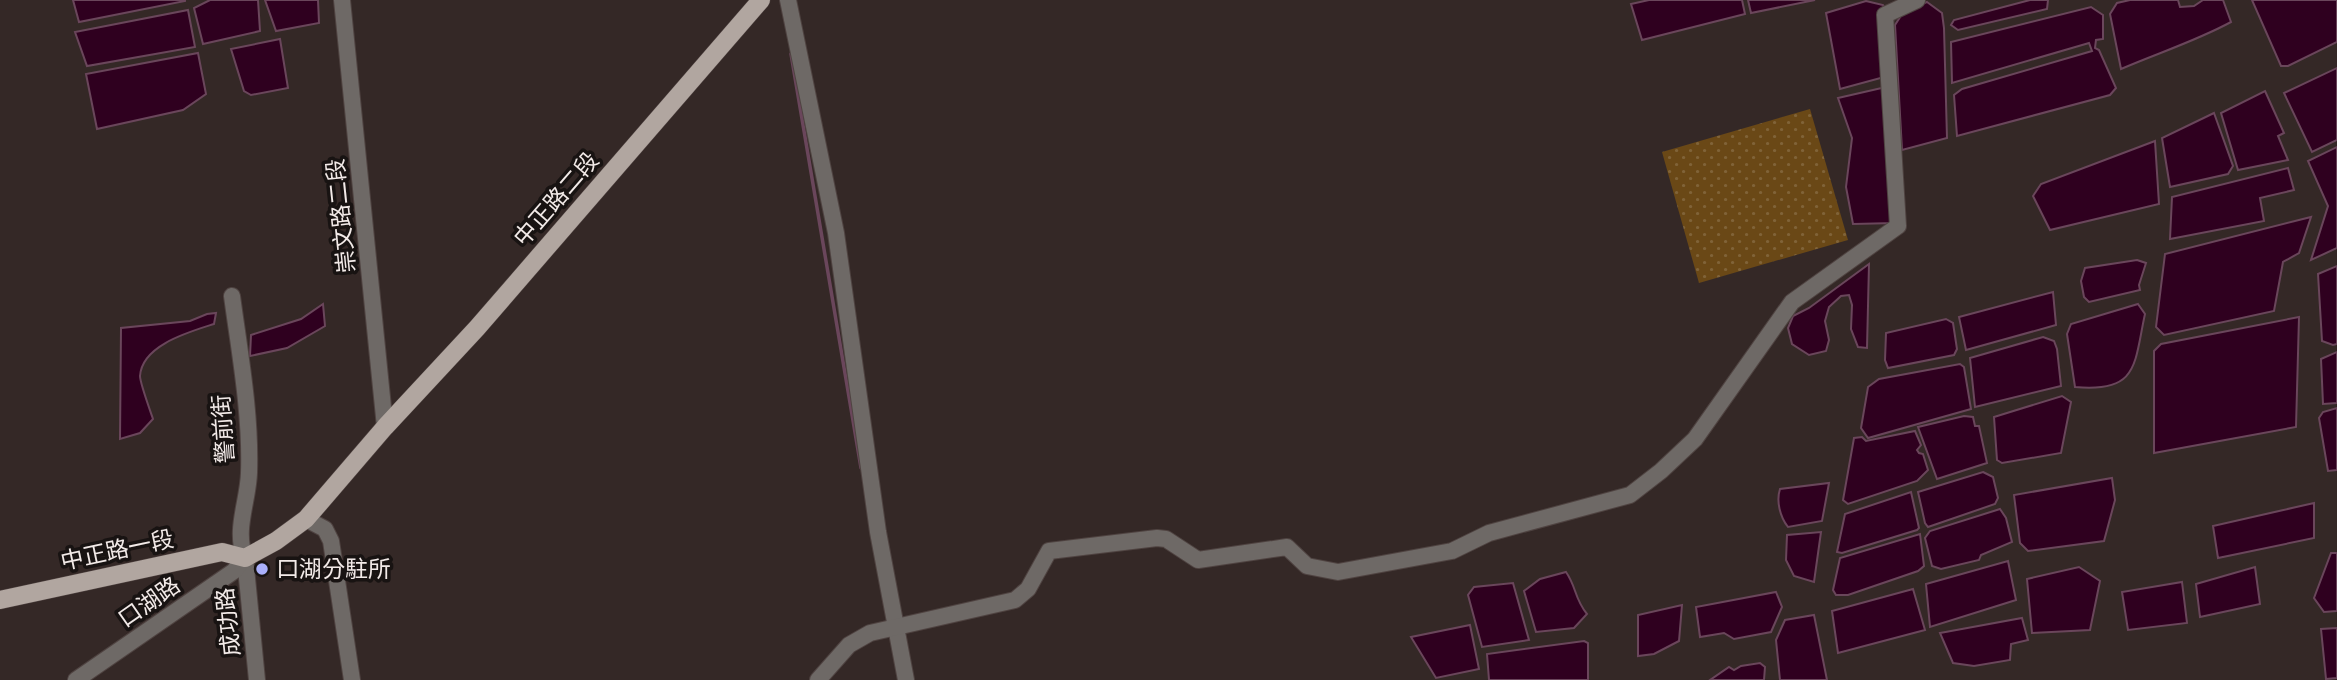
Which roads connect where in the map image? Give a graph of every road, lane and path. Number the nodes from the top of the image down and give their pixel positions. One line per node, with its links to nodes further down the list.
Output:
1 (342, 0): 6 (street, 崇文路二段)
2 (761, 0): 6 (main road, 中正路二段)
3 (788, 0): 10 (street)
4 (1917, 0): 10 (street)
5 (232, 296): 8 (street, 警前街)
6 (385, 427): 7 (main road, 中正路二段)
7 (306, 519): 8 (main road, 中正路二段); 13 (street)
8 (245, 558): 9 (main road, 中正路一段); 11 (street, 口湖路); 12 (street, 成功路)
9 (0, 600)
10 (892, 628): 14 (street); 15 (street)
11 (76, 680)
12 (257, 680)
13 (352, 680)
14 (818, 680)
15 (906, 680)

